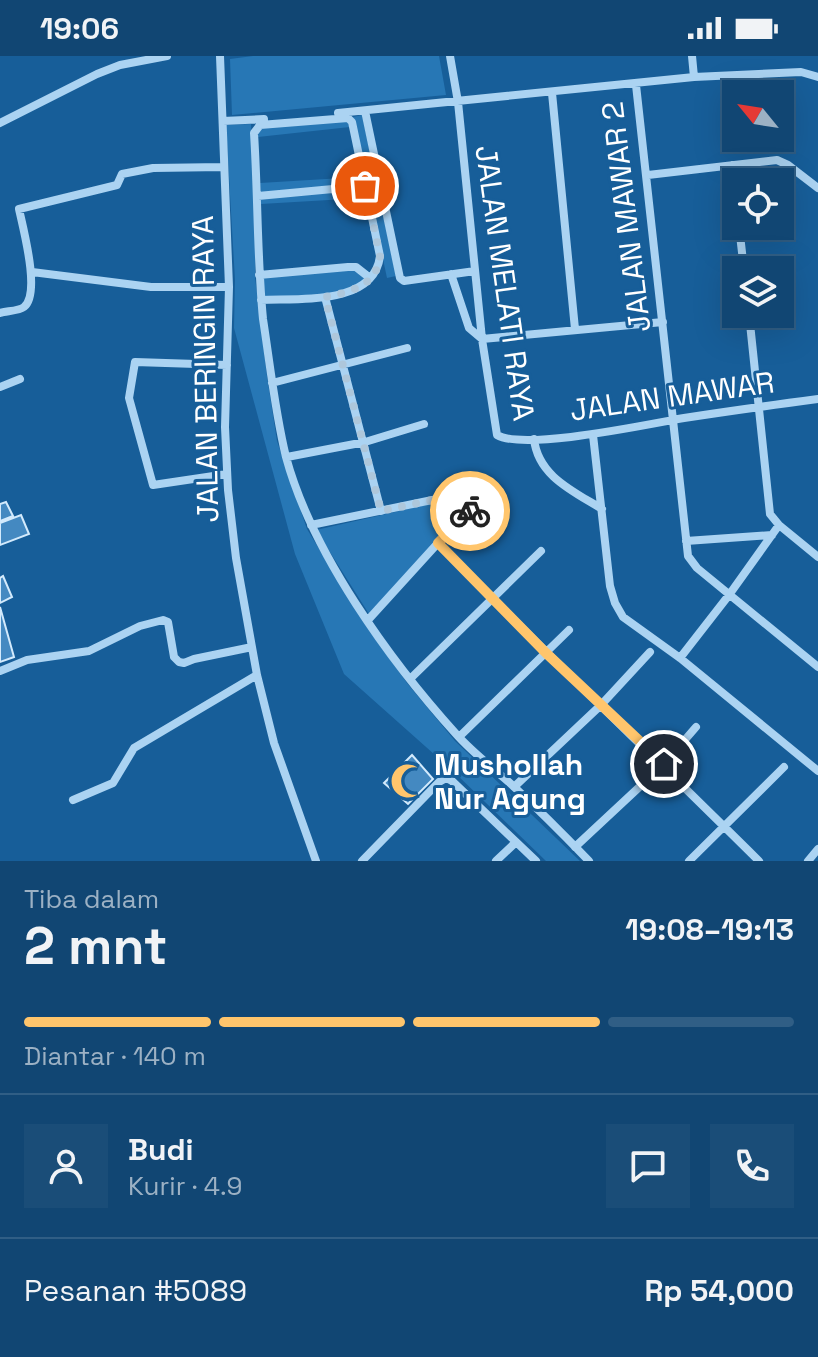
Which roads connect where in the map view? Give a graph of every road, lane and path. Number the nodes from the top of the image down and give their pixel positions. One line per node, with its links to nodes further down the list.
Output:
1 (167, 56): 12 (street)
2 (220, 56): 11 (street, JALAN BERINGIN RAYA)
3 (450, 56): 9 (street, JALAN MELATI RAYA)
4 (692, 56): 5 (street)
5 (694, 77): 6 (street); 7 (street)
6 (818, 77)
7 (636, 85): 8 (street, JALAN MAWAR 2); 16 (street, JALAN MAWAR 2)
8 (552, 93): 9 (street, JALAN MAWAR 2); 31 (street)
9 (458, 102): 10 (street, JALAN MAWAR 2); 20 (street, JALAN MELATI RAYA)
10 (365, 111): 11 (street, JALAN MAWAR 2); 22 (street)
11 (223, 121): 14 (street, JALAN BERINGIN RAYA)
12 (0, 123)
13 (732, 165): 15 (street); 16 (street); 18 (street)
14 (223, 167): 21 (street); 25 (street, JALAN BERINGIN RAYA)
15 (732, 168)
16 (648, 175): 29 (street, JALAN MAWAR 2)
17 (365, 186): 19 (street); 19 (street); 24 (street)
18 (818, 188)
19 (258, 196): 23 (street)
20 (475, 271): 22 (street); 32 (street, JALAN MELATI RAYA)
21 (32, 272): 25 (street); 28 (street)
22 (451, 274): 32 (street)
23 (259, 275): 24 (street); 27 (street)
24 (370, 278): 26 (street)
25 (229, 287): 34 (street, JALAN BERINGIN RAYA)
26 (325, 297): 27 (street); 35 (street)
27 (261, 300): 37 (street)
28 (0, 313)
29 (663, 322): 31 (street); 41 (street, JALAN MAWAR 2)
30 (751, 328): 40 (street)
31 (575, 329): 32 (street)
32 (482, 339): 44 (street, JALAN MELATI RAYA)
33 (407, 348): 35 (street)
34 (227, 365): 47 (street, JALAN BERINGIN RAYA); 47 (street)
35 (344, 366): 37 (street); 45 (street)
36 (20, 379): 38 (street)
37 (272, 383): 46 (street)
38 (0, 387)
39 (818, 399): 40 (street, JALAN MAWAR)
40 (759, 407): 41 (street, JALAN MAWAR); 51 (street)
41 (673, 420): 43 (street, JALAN MAWAR); 53 (street, JALAN MAWAR 2)
42 (424, 424): 45 (street)
43 (593, 435): 44 (street, JALAN MAWAR); 48 (street)
44 (534, 439): 48 (street)
45 (365, 442): 46 (street); 49 (street)
46 (287, 457): 50 (street)
47 (227, 474): 61 (street, JALAN BERINGIN RAYA)
48 (602, 509): 64 (street)
49 (381, 511): 50 (street); 54 (street)
50 (311, 525): 59 (street)
51 (779, 525): 52 (street); 56 (street)
52 (772, 535): 53 (street); 57 (street)
53 (686, 541): 57 (street)
54 (438, 543): 58 (street); 59 (street)
55 (541, 551): 58 (street)
56 (818, 557)
57 (729, 595): 64 (street); 65 (street)
58 (493, 599): 63 (street); 68 (street)
59 (368, 620): 68 (street)
60 (569, 630): 63 (street)
61 (252, 647): 66 (street); 67 (street, JALAN BERINGIN RAYA)
62 (650, 652): 69 (street)
63 (546, 653): 69 (street); 71 (street)
64 (680, 658): 74 (street)
65 (818, 667)
66 (0, 671)
67 (257, 675): 76 (street); 81 (street, JALAN BERINGIN RAYA)
68 (410, 679): 71 (street)
69 (601, 705): 72 (street); 75 (street)
70 (696, 727): 72 (street)
71 (459, 737): 75 (street)
72 (664, 764): 77 (street); 79 (street)
73 (784, 767): 77 (street)
74 (818, 771)
75 (514, 787): 79 (street)
76 (73, 800)
77 (724, 826): 86 (street); 87 (street)
78 (515, 843): 82 (street); 83 (street); 84 (street)
79 (575, 847): 85 (street)
80 (818, 849): 88 (street)
81 (316, 861)
82 (362, 861)
83 (496, 861)
84 (536, 861)
85 (589, 861)
86 (689, 861)
87 (759, 861)
88 (808, 861)

